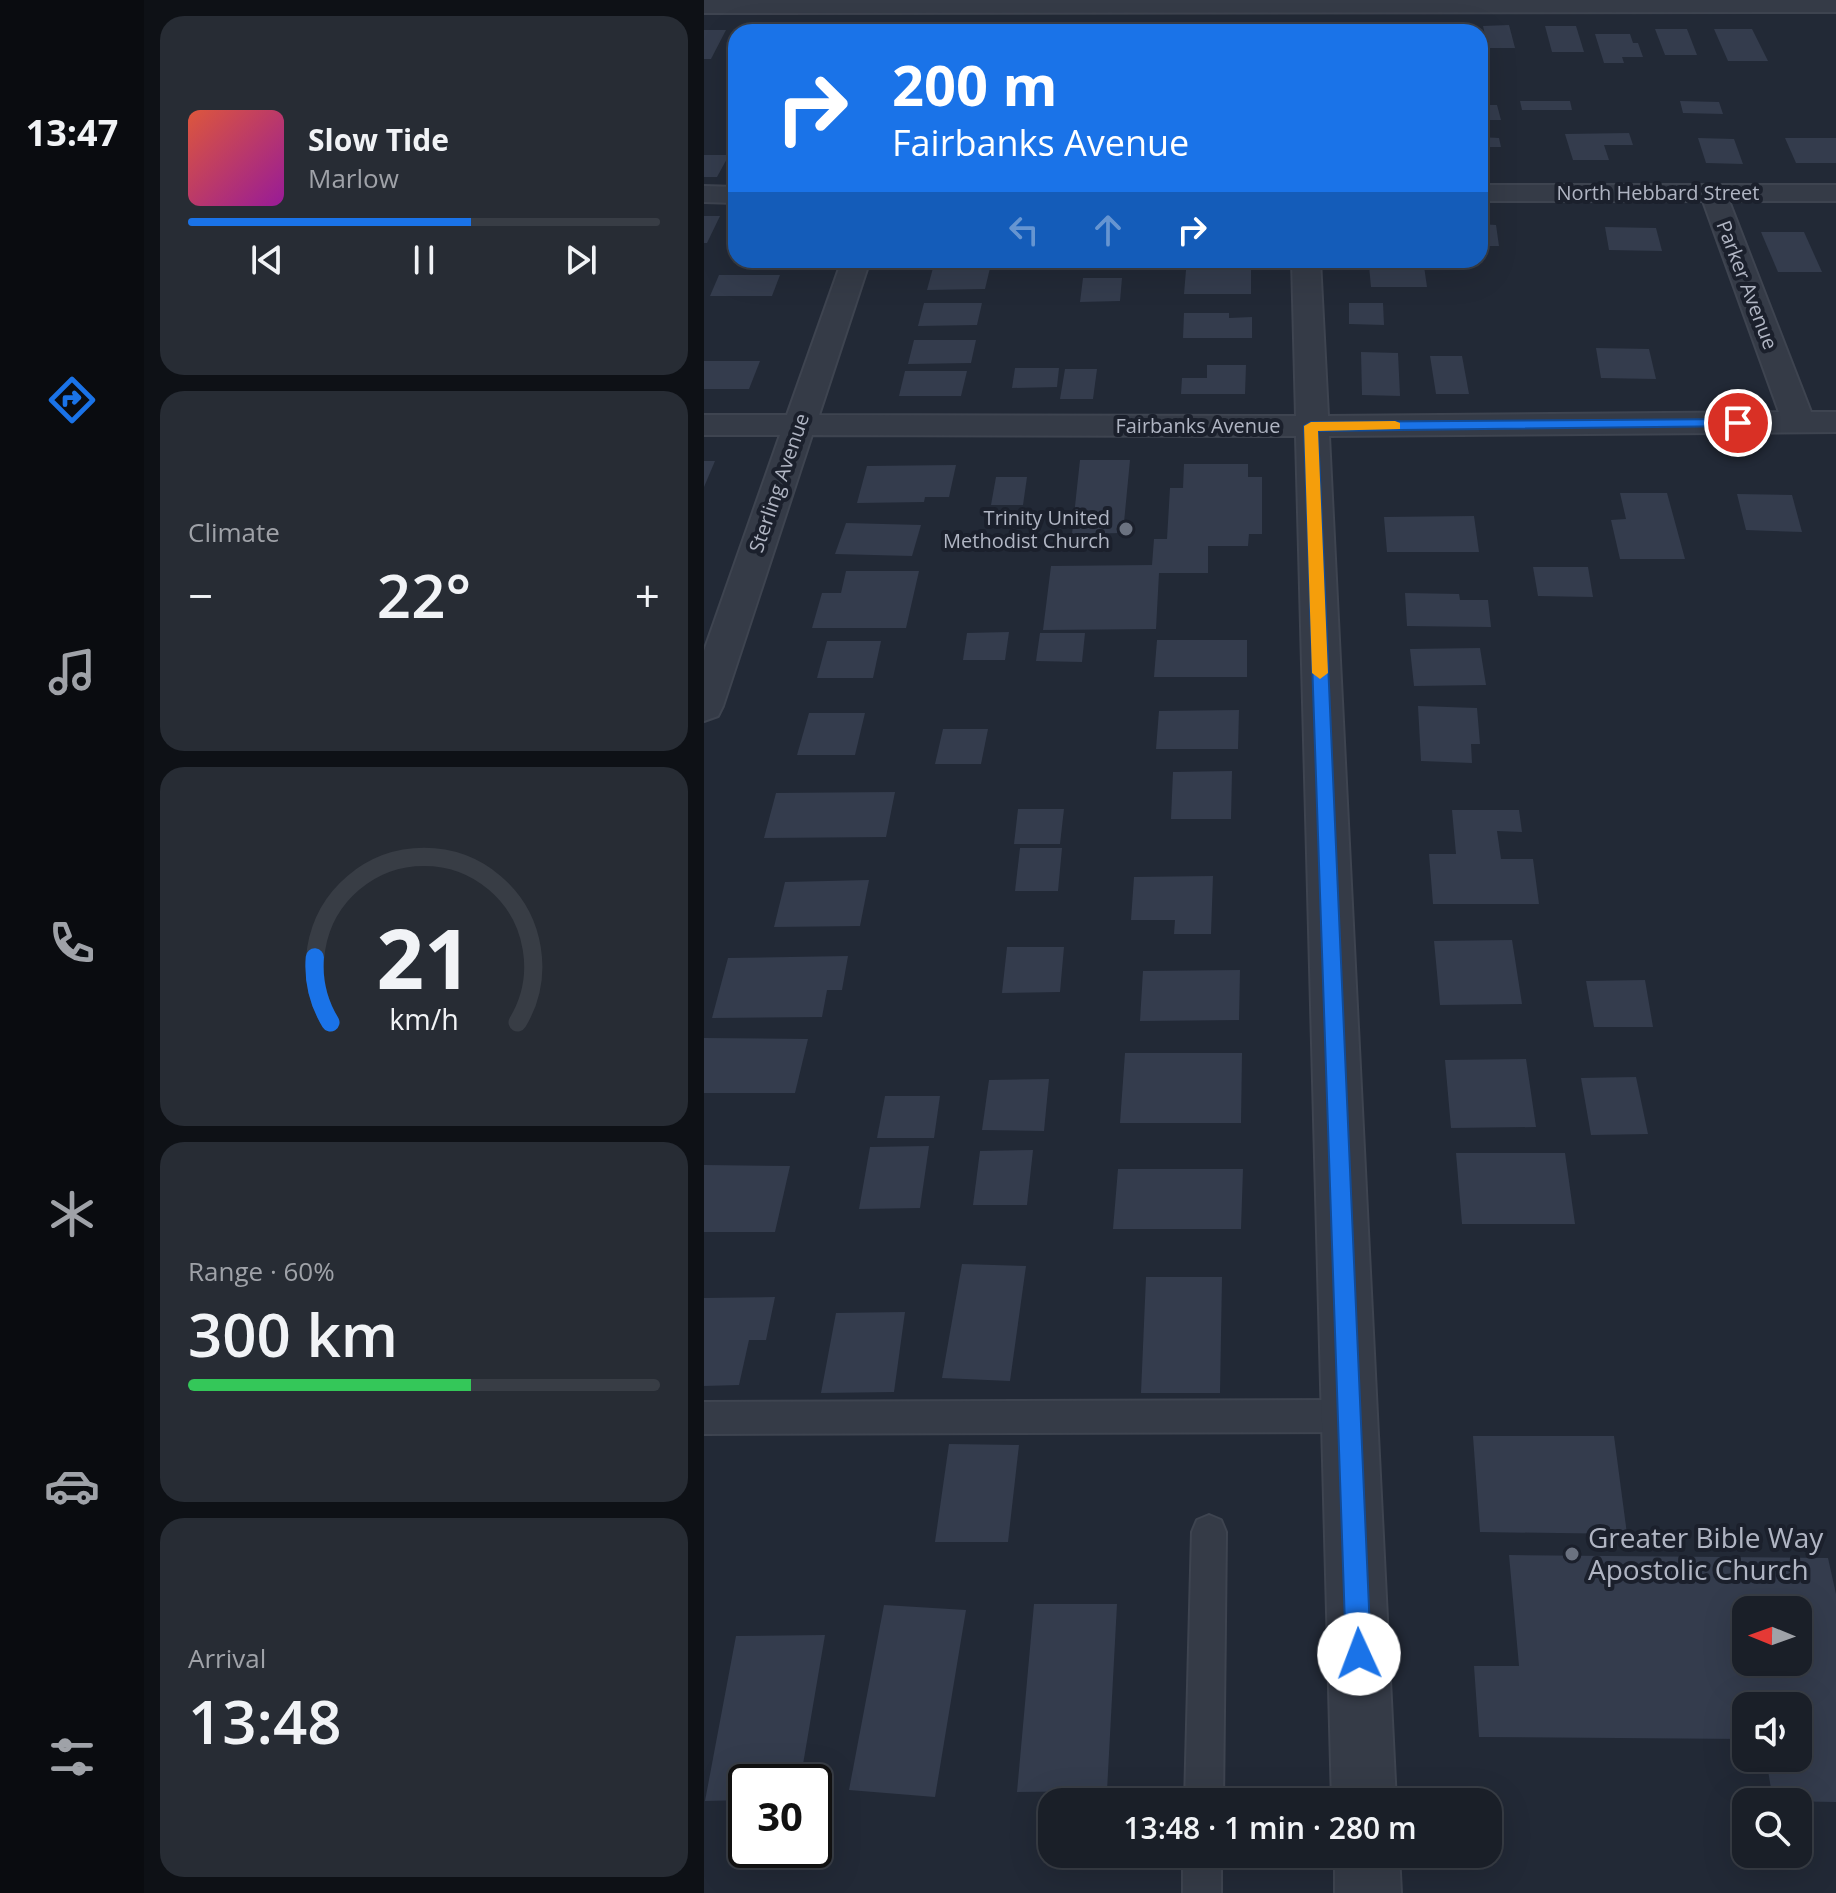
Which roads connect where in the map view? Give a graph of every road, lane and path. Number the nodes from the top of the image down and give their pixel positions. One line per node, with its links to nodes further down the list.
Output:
1 (942, 3): 2 (street); 4 (street); 5 (street)
2 (1294, 5): 3 (street); 6 (street)
3 (1836, 5)
4 (704, 6)
5 (935, 24)
6 (1295, 24)
7 (1488, 193): 8 (street, North Hebbard Street)
8 (1713, 193): 9 (street, North Hebbard Street); 15 (street, Parker Avenue)
9 (1836, 193)
10 (704, 194): 11 (street)
11 (728, 195)
12 (853, 268): 17 (street, Sterling Avenue)
13 (1306, 268): 18 (street)
14 (1836, 422): 15 (street, Fairbanks Avenue)
15 (1799, 423): 18 (street, Fairbanks Avenue)
16 (704, 425): 17 (street, Fairbanks Avenue)
17 (798, 425): 18 (street, Fairbanks Avenue); 19 (street, Sterling Avenue)
18 (1311, 426): 20 (street)
19 (704, 706)
20 (1349, 1416): 21 (lane); 24 (street)
21 (704, 1418)
22 (1209, 1532): 23 (lane)
23 (1204, 1788)
24 (1363, 1788)
25 (1202, 1868): 27 (lane)
26 (1367, 1868): 28 (street)
27 (1202, 1893)
28 (1368, 1893)

